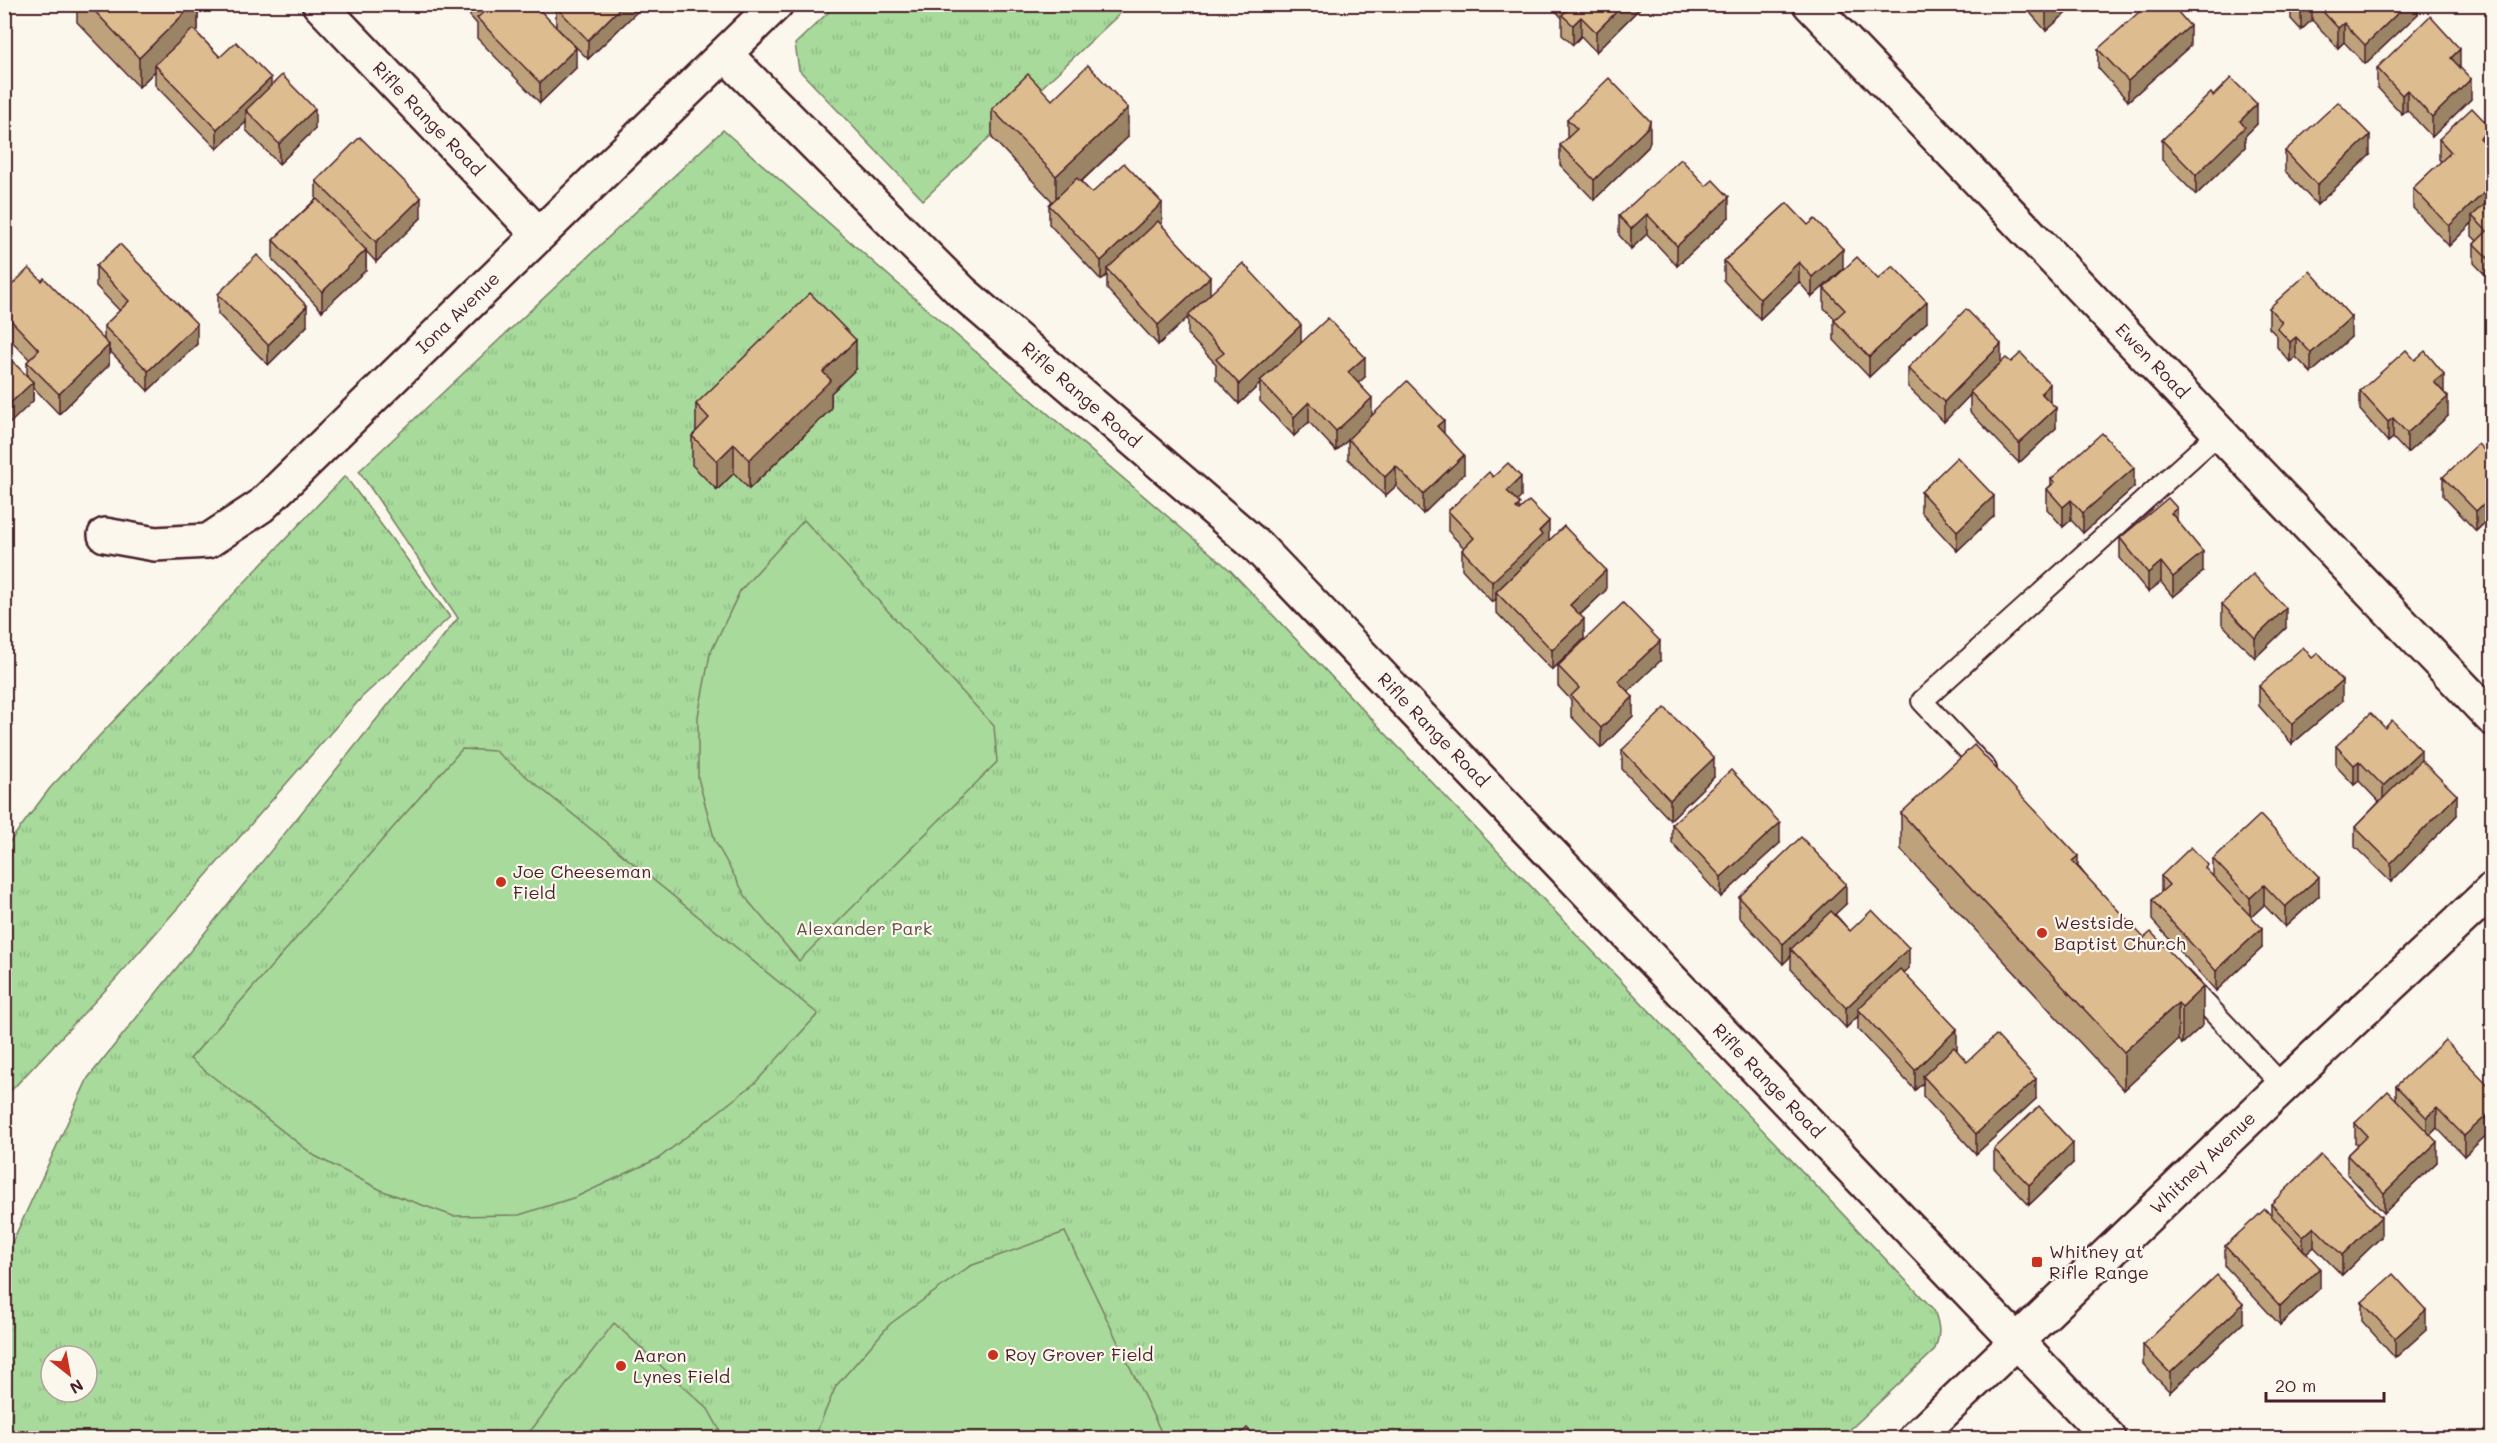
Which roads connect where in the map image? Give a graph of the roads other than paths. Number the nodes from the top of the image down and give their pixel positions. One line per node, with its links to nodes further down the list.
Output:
1 (319, 4): 5 (street, Rifle Range Road)
2 (776, 4): 4 (street, Iona Avenue)
3 (1810, 4): 6 (street, Ewen Road)
4 (725, 54): 5 (street, Iona Avenue); 13 (street, Rifle Range Road)
5 (538, 234): 7 (street, Iona Avenue)
6 (2220, 432): 8 (street, Ewen Road); 9 (lane)
7 (105, 535)
8 (2493, 718)
9 (1995, 779)
10 (2493, 890): 12 (street, Whitney Avenue)
11 (2174, 970): 12 (lane)
12 (2283, 1086): 13 (street, Whitney Avenue)
13 (2017, 1341): 14 (street, Whitney Avenue); 15 (street, Rifle Range Road)
14 (1916, 1438)
15 (2109, 1438)

